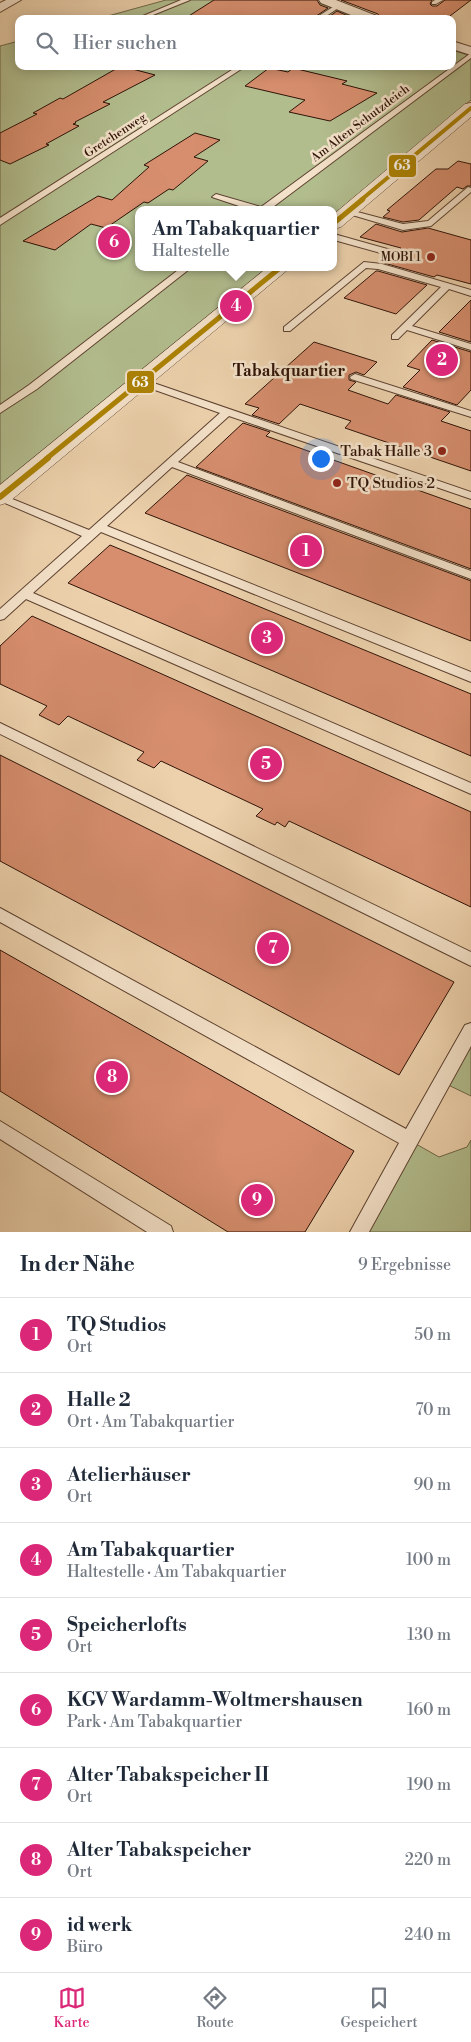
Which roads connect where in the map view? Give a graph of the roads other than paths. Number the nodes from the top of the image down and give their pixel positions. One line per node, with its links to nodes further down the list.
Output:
1 (16, 0): 5 (street)
2 (187, 0): 6 (lane)
3 (325, 0): 4 (street)
4 (338, 6): 7 (lane); 8 (street)
5 (0, 8)
6 (149, 15)
7 (323, 15)
8 (362, 15)
9 (456, 47): 10 (street)
10 (471, 53): 11 (lane, Am Alten Schutzdeich)
11 (456, 64)
12 (237, 70): 20 (lane, Gretchenweg)
13 (448, 70): 18 (lane, Am Alten Schutzdeich)
14 (471, 108): 19 (street)
15 (468, 190): 19 (lane)
16 (216, 198): 17 (lane)
17 (247, 206)
18 (267, 206)
19 (340, 218)
20 (0, 222)
21 (337, 238): 22 (lane)
22 (395, 254)
23 (183, 271): 33 (lane)
24 (277, 271): 32 (street)
25 (447, 286): 26 (lane); 27 (lane); 28 (lane)
26 (471, 292)
27 (406, 327): 29 (lane); 30 (lane)
28 (287, 328)
29 (395, 337)
30 (471, 347)
31 (355, 377): 35 (lane)
32 (142, 382): 34 (lane); 38 (street)
33 (0, 410)
34 (228, 411): 36 (lane); 37 (lane)
35 (471, 414)
36 (171, 463): 39 (lane); 40 (lane)
37 (471, 496)
38 (0, 497): 39 (lane)
39 (95, 531): 41 (lane); 43 (lane)
40 (471, 575)
41 (25, 594): 42 (lane); 45 (lane)
42 (0, 616)
43 (471, 677)
44 (0, 728): 47 (lane)
45 (471, 789)
46 (0, 914): 50 (lane)
47 (471, 959)
48 (471, 1030): 50 (lane)
49 (0, 1129): 51 (lane)
50 (409, 1140): 52 (lane)
51 (164, 1232)
52 (359, 1232)

